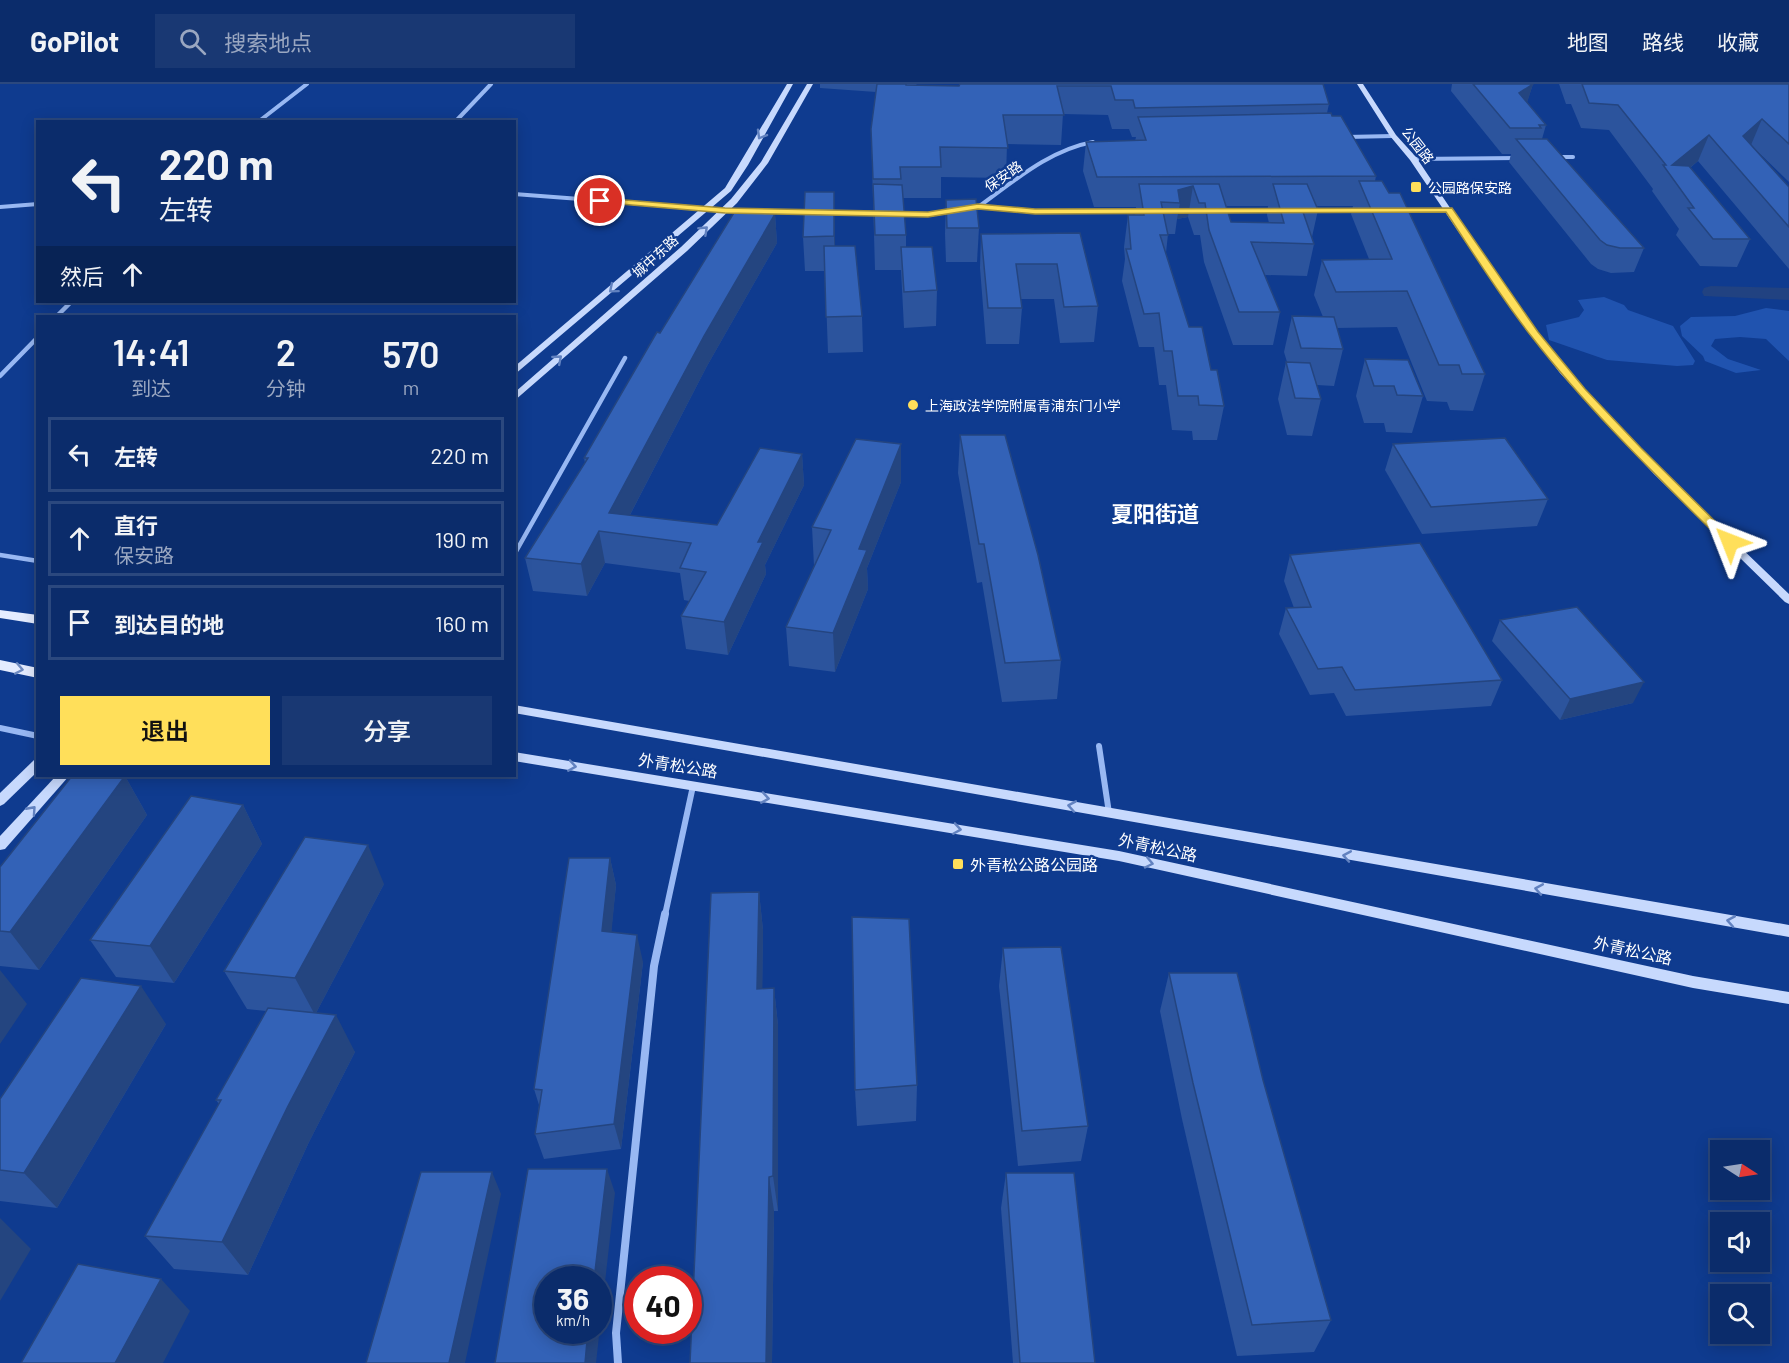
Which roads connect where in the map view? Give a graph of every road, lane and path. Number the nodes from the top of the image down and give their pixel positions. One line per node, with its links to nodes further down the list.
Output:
1 (307, 84): 6 (street)
2 (491, 84): 7 (street)
3 (790, 84): 20 (main road, 城中东路, one-way to 20)
4 (810, 84): 21 (main road, 城中东路)
5 (1360, 84): 8 (main road, 公园路)
6 (261, 120)
7 (457, 120)
8 (1393, 136): 9 (street); 14 (main road, 公园路)
9 (1341, 137)
10 (1096, 142): 18 (street, 保安路)
11 (1550, 157): 12 (street)
12 (1573, 157)
13 (1527, 158): 14 (street)
14 (1413, 159): 28 (main road, 公园路)
15 (516, 194): 20 (street)
16 (36, 204): 17 (street)
17 (0, 207)
18 (978, 207): 19 (street, 保安路); 29 (street)
19 (968, 208)
20 (707, 209): 21 (street); 34 (main road, 城中东路, one-way to 34)
21 (725, 210): 22 (street); 36 (main road, 城中东路, one-way to 21)
22 (958, 210)
23 (1220, 210): 24 (street)
24 (1278, 210)
25 (1300, 210): 26 (street)
26 (1369, 210)
27 (1392, 210): 28 (street)
28 (1449, 210): 40 (main road, 公园路)
29 (1151, 211)
30 (70, 303): 31 (street)
31 (58, 315)
32 (36, 339): 35 (street)
33 (625, 358): 37 (street)
34 (516, 370)
35 (0, 376)
36 (516, 396)
37 (516, 551)
38 (0, 555): 39 (street)
39 (36, 561)
40 (1789, 600)
41 (0, 614): 42 (main road)
42 (36, 620)
43 (0, 665): 44 (main road, one-way to 44)
44 (36, 673)
45 (516, 709): 54 (main road, 外青松公路, one-way to 45)
46 (0, 729): 47 (street)
47 (36, 736)
48 (1099, 746): 54 (street)
49 (516, 756): 52 (main road, 外青松公路, one-way to 52)
50 (36, 765): 53 (main road)
51 (62, 777): 55 (main road, one-way to 51)
52 (693, 786): 57 (main road, 外青松公路, one-way to 57); 58 (street)
53 (0, 801)
54 (1109, 813): 56 (main road, 外青松公路, one-way to 54)
55 (0, 845)
56 (1789, 931)
57 (1789, 998)
58 (618, 1363)

